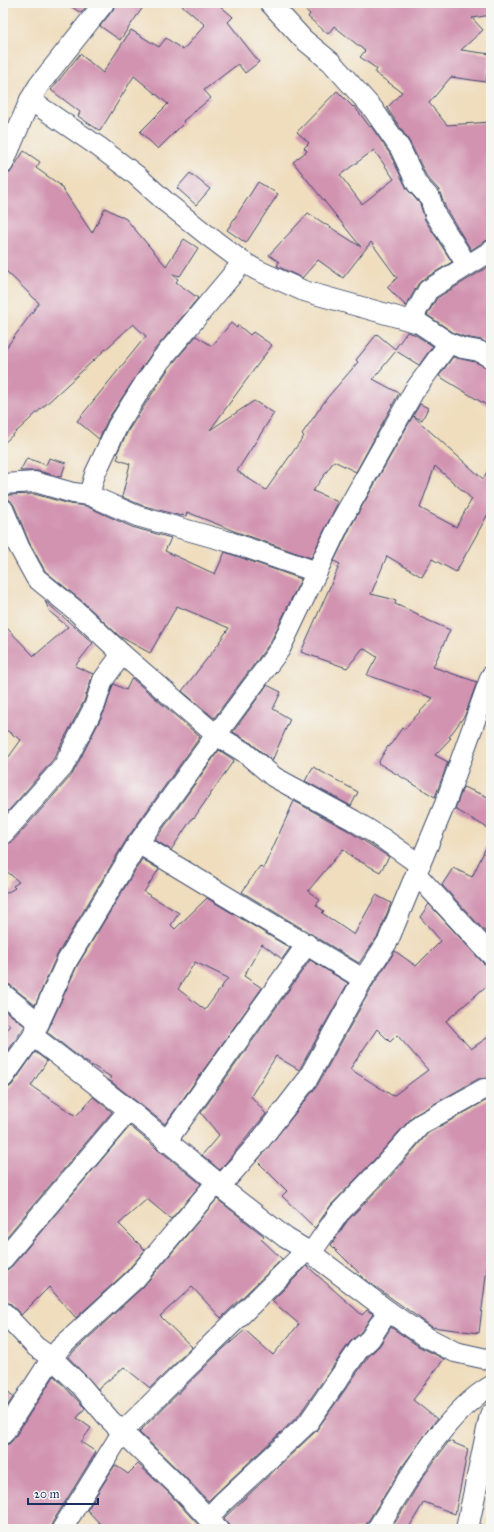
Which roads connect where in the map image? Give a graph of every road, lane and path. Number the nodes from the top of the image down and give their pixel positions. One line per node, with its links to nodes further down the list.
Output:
1 (104, 3): 3 (street)
2 (270, 3): 7 (street)
3 (30, 100): 4 (street); 6 (street)
4 (3, 164)
5 (491, 251): 7 (street)
6 (243, 262): 8 (street); 12 (street)
7 (467, 265): 8 (street)
8 (411, 321): 9 (street)
9 (449, 343): 10 (street); 14 (street)
10 (491, 358)
11 (3, 484): 12 (street)
12 (89, 495): 14 (street)
13 (3, 509): 15 (street)
14 (317, 572): 17 (street)
15 (122, 654): 17 (street); 18 (street)
16 (491, 676): 20 (street)
17 (216, 735): 19 (street); 20 (street)
18 (3, 834)
19 (138, 843): 21 (street); 25 (street)
20 (418, 870): 22 (street); 23 (street)
21 (307, 944): 23 (street); 29 (street)
22 (491, 955)
23 (363, 979): 30 (street)
24 (3, 994): 25 (street)
25 (36, 1029): 26 (street); 28 (street)
26 (3, 1078)
27 (491, 1089): 31 (street)
28 (129, 1110): 29 (street); 32 (street)
29 (166, 1142): 30 (street)
30 (218, 1185): 31 (street); 35 (street)
31 (308, 1252): 33 (street); 39 (street)
32 (3, 1259)
33 (388, 1311): 36 (street); 41 (street)
34 (3, 1312): 35 (street)
35 (52, 1358): 39 (street); 40 (street)
36 (491, 1360)
37 (491, 1386): 43 (street)
38 (491, 1415): 44 (street)
39 (123, 1431): 41 (street); 42 (street)
40 (3, 1434)
41 (213, 1524)
42 (62, 1529)
43 (377, 1529)
44 (467, 1529)

